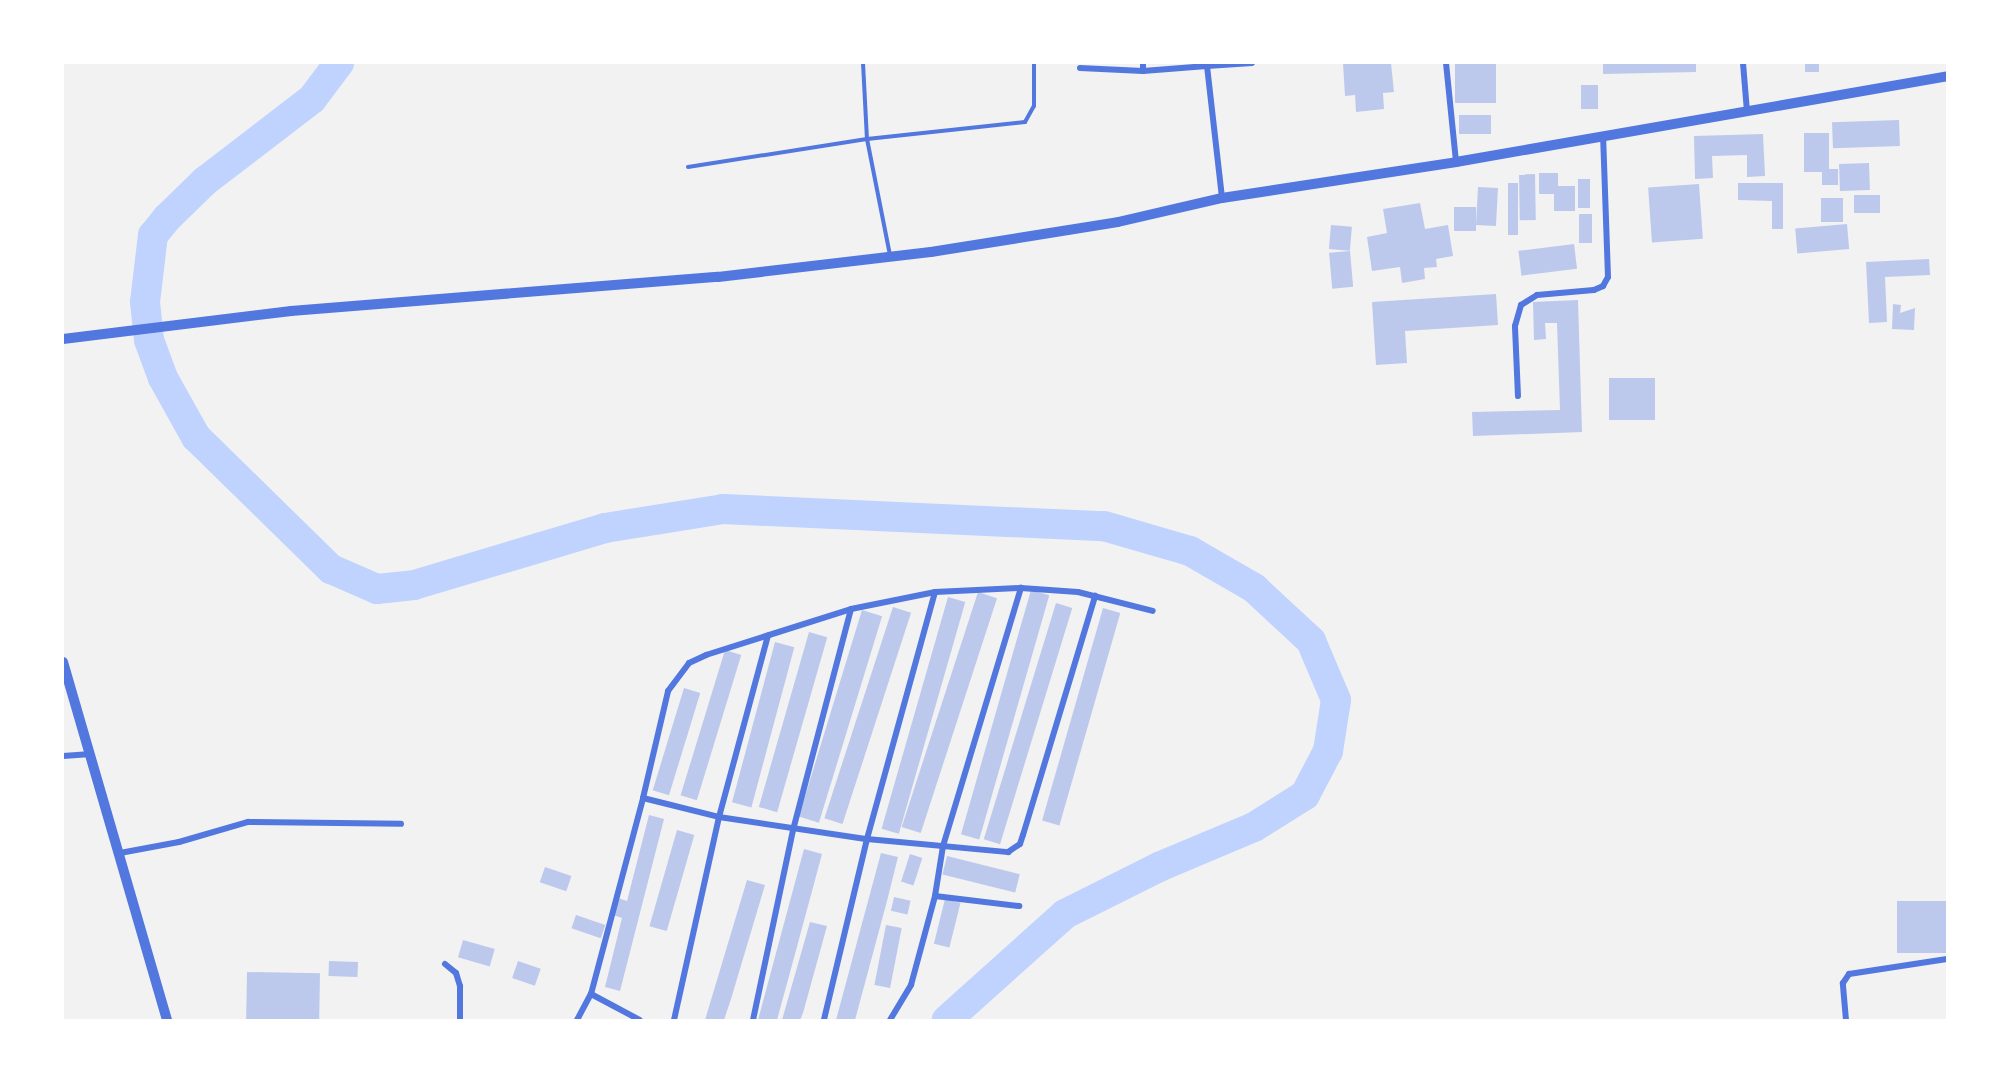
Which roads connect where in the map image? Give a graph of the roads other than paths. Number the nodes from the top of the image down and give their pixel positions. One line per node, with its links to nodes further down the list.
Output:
1 (863, 63): 13 (lane)
2 (1034, 63): 13 (lane)
3 (1143, 63): 9 (street)
4 (1252, 63): 7 (street)
5 (1446, 63): 14 (street)
6 (1743, 63): 11 (street)
7 (1207, 66): 9 (street); 16 (street)
8 (1080, 68): 9 (street)
9 (1143, 71)
10 (1947, 76): 11 (street)
11 (1747, 112): 12 (street)
12 (1603, 137): 14 (street); 19 (street)
13 (867, 139): 15 (lane); 17 (lane)
14 (1456, 162): 16 (street)
15 (688, 167)
16 (1222, 198): 17 (street)
17 (891, 258): 18 (street)
18 (63, 339)
19 (1518, 396)
20 (1021, 588): 21 (street); 22 (street); 34 (street)
21 (935, 592): 23 (street); 33 (street)
22 (1095, 596): 24 (street); 34 (street)
23 (852, 609): 25 (street); 32 (street)
24 (1153, 611)
25 (768, 636): 29 (street); 30 (street)
26 (63, 662): 27 (street)
27 (91, 753): 28 (street); 35 (street)
28 (63, 756)
29 (643, 798): 30 (street); 40 (street)
30 (719, 817): 32 (street); 45 (street)
31 (401, 824): 35 (street)
32 (793, 830): 33 (street); 46 (street)
33 (867, 839): 34 (street); 47 (street)
34 (943, 846): 36 (street)
35 (120, 853): 41 (street)
36 (935, 896): 37 (street); 48 (street)
37 (1019, 906)
38 (1947, 959): 49 (street)
39 (445, 964): 42 (street)
40 (591, 994): 43 (street); 44 (street)
41 (167, 1020)
42 (460, 1020)
43 (577, 1020)
44 (640, 1020)
45 (674, 1020)
46 (753, 1020)
47 (824, 1020)
48 (890, 1020)
49 (1846, 1020)

